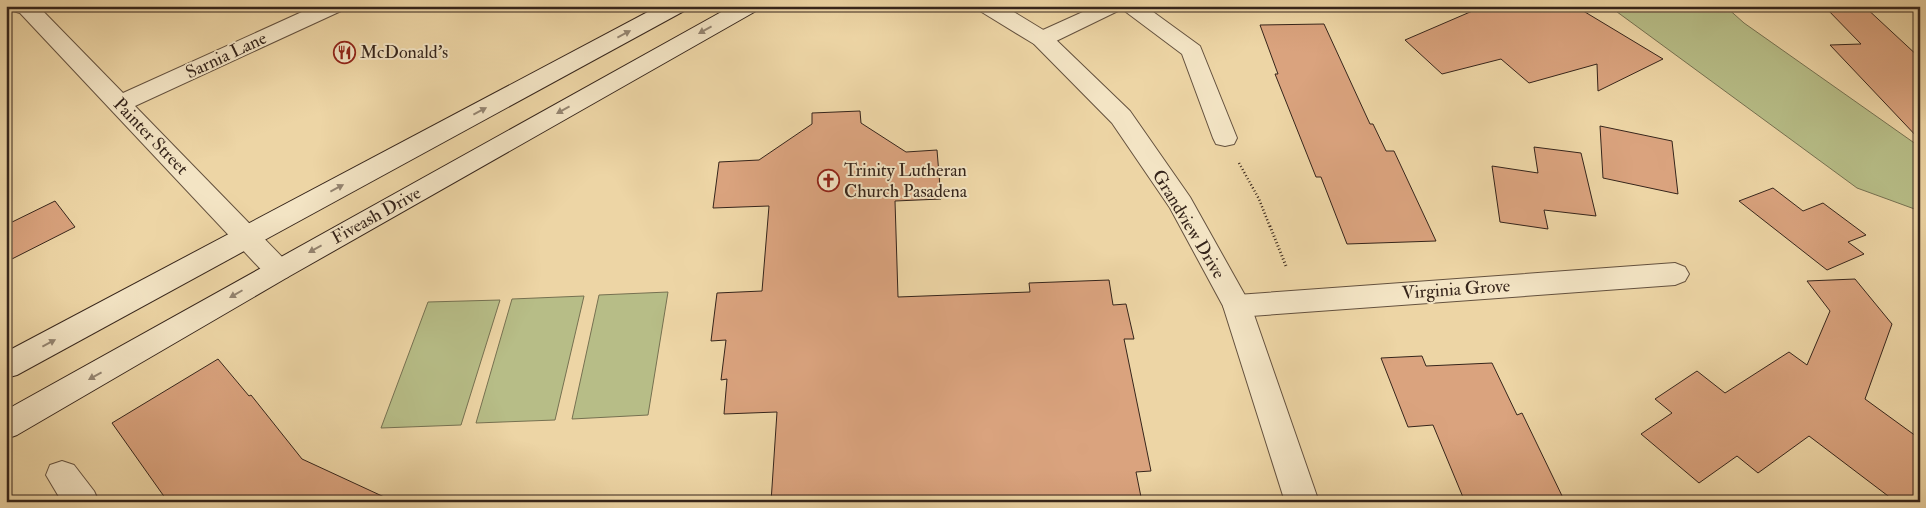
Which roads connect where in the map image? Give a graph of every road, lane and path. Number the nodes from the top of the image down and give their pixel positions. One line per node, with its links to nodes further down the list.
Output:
1 (21, 6): 9 (street, Painter Street)
2 (333, 6): 9 (street, Sarnia Lane)
3 (676, 6): 11 (street, one-way to 3)
4 (748, 6): 13 (street, Fiveash Drive, one-way to 13)
5 (988, 6): 8 (street, Grandview Drive)
6 (1114, 6): 8 (street)
7 (1131, 6): 10 (street)
8 (1042, 39): 15 (street, Grandview Drive)
9 (120, 104): 11 (street, Painter Street)
10 (1225, 138): 12 (path)
11 (248, 236): 13 (street, Painter Street); 16 (street, one-way to 11)
12 (1286, 266)
13 (278, 270): 17 (street, Fiveash Drive, one-way to 17)
14 (1675, 274): 15 (street, Virginia Grove)
15 (1237, 306): 20 (street, Grandview Drive)
16 (6, 366)
17 (6, 426)
18 (62, 475): 19 (street)
19 (82, 502)
20 (1302, 502)

